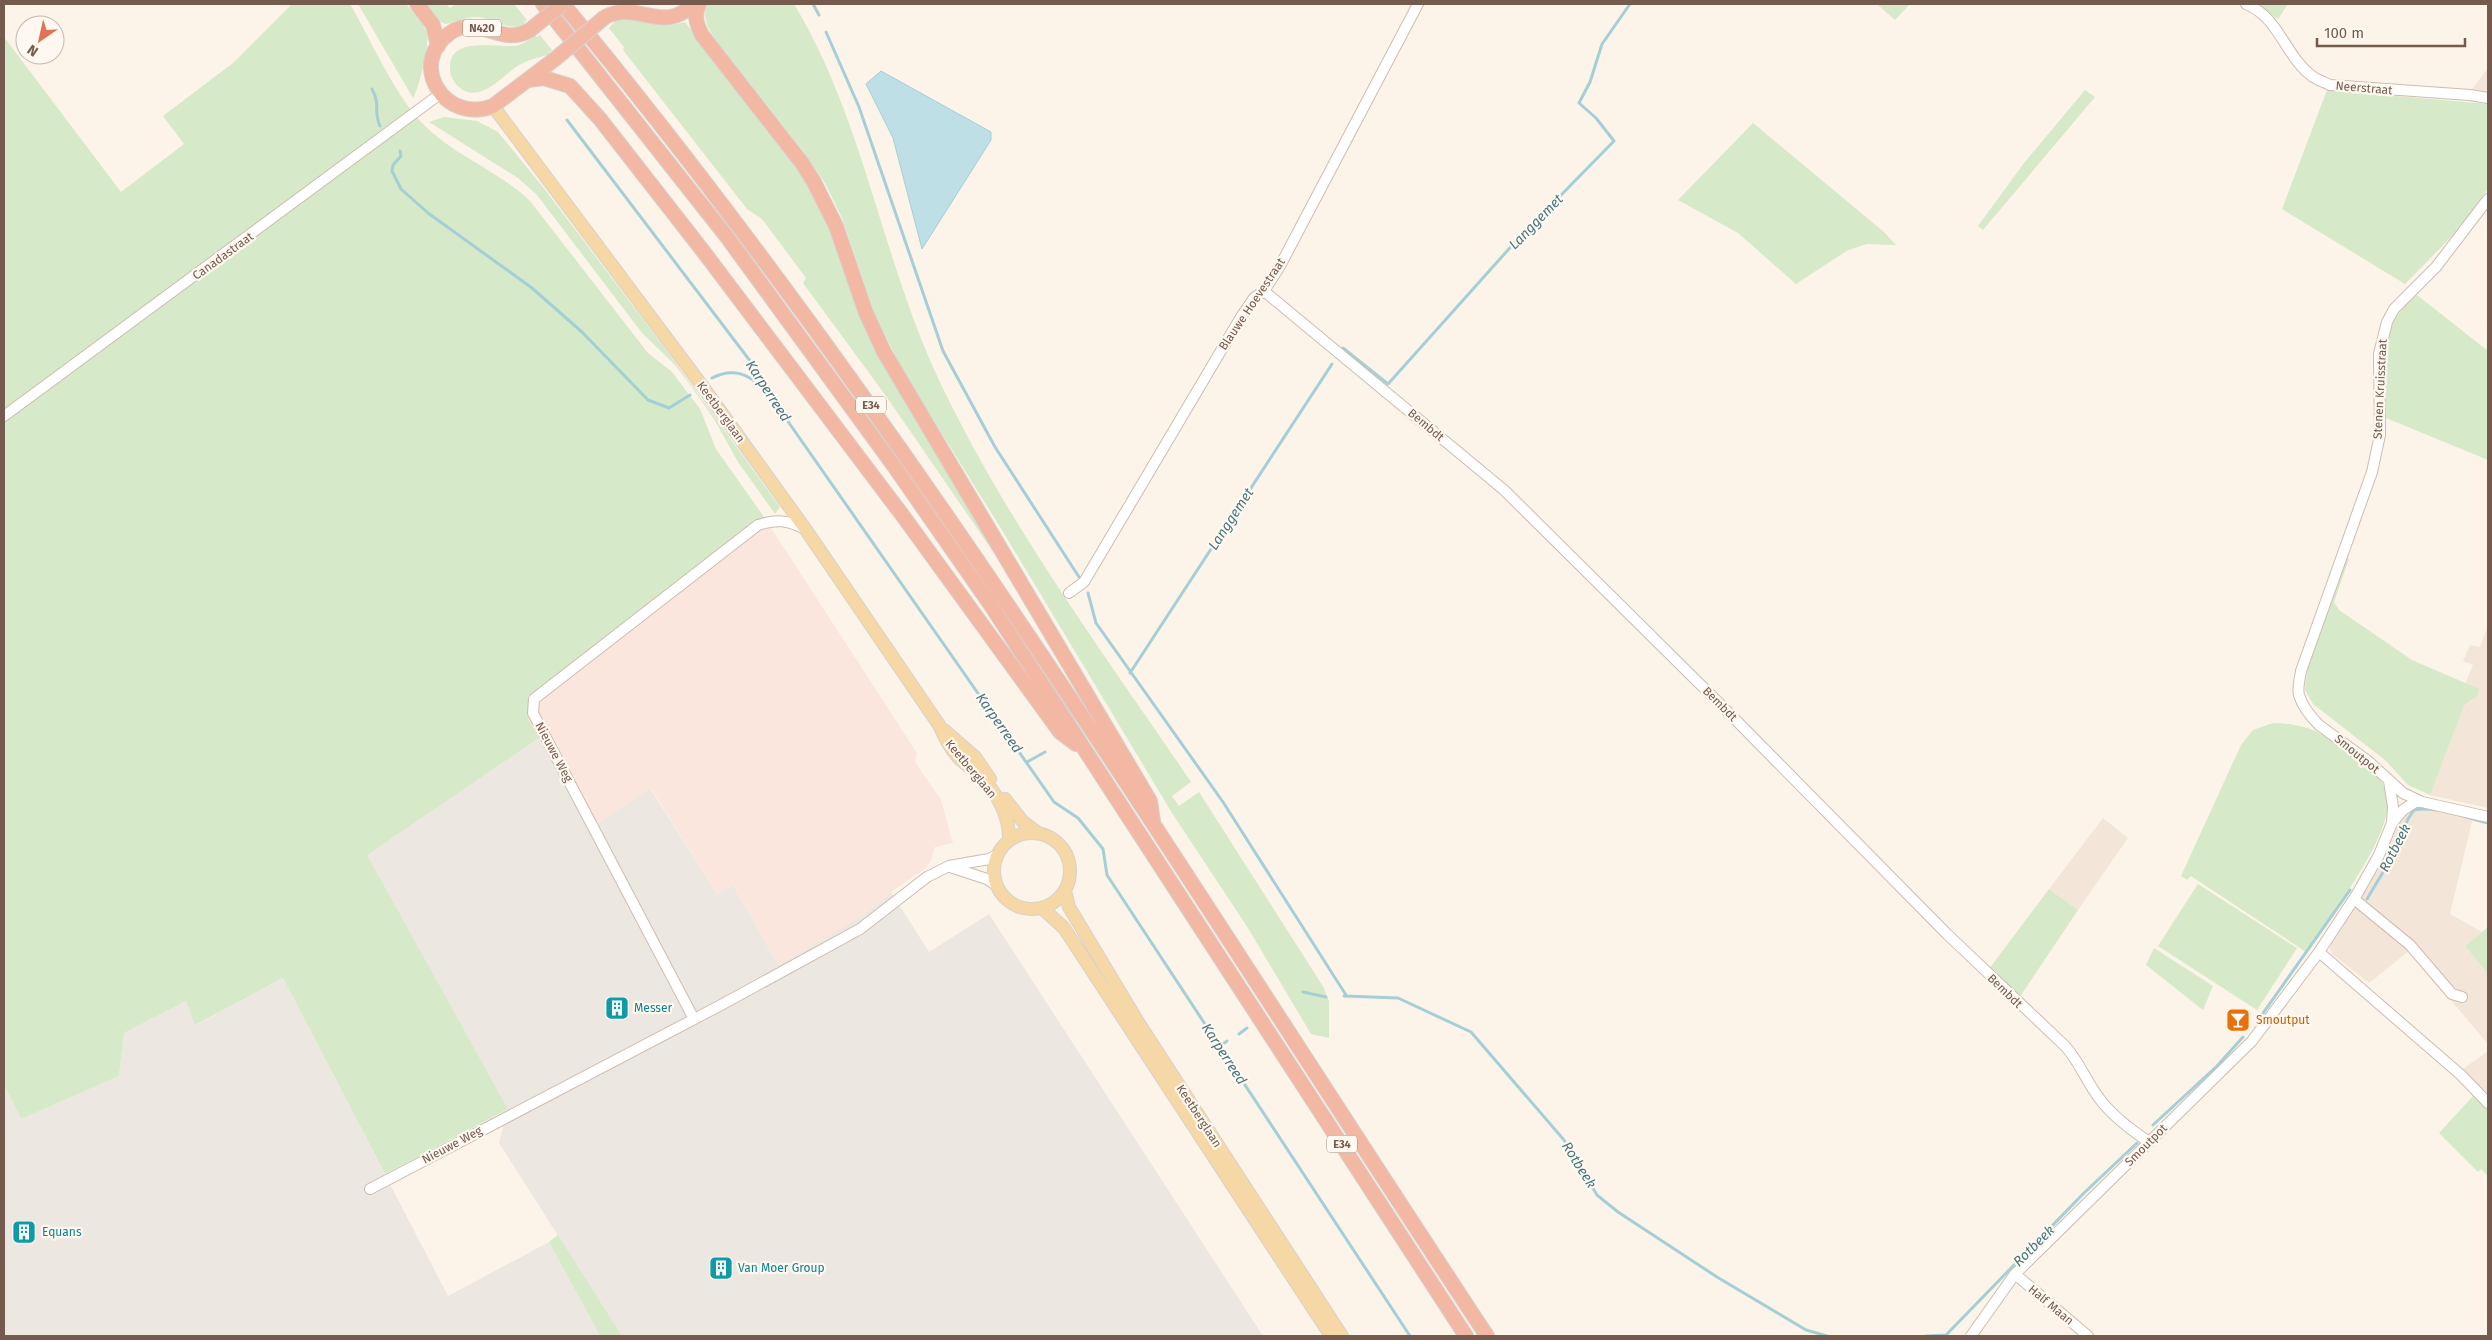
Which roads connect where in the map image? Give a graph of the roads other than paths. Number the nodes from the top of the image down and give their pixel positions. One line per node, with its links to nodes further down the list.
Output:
1 (417, 4): 8 (highway)
2 (543, 4): 20 (highway, E34)
3 (562, 4): 8 (highway, N420, bridge); 25 (highway, E34)
4 (693, 4): 9 (highway, bridge)
5 (698, 4): 25 (highway)
6 (1418, 4): 14 (street, Blauwe Hoevestraat)
7 (2246, 4): 11 (street, Neerstraat)
8 (438, 46): 10 (highway)
9 (528, 80): 12 (highway); 20 (highway)
10 (440, 94): 12 (highway); 15 (street, Canadastraat)
11 (2488, 98)
12 (493, 106): 16 (main road, Keetberglaan)
13 (2488, 199): 18 (street, Stenen Kruisstraat)
14 (1264, 290): 17 (street, Blauwe Hoevestraat); 38 (street, Bembdt)
15 (4, 416)
16 (806, 530): 19 (main road, Keetberglaan); 36 (street, Nieuwe Weg)
17 (1069, 593)
18 (2299, 695): 21 (street, Smoutpot)
19 (939, 725): 26 (main road, Keetberglaan); 27 (main road, Keetberglaan)
20 (1084, 749): 43 (highway, E34)
21 (2388, 781): 22 (street); 24 (street, Smoutpot)
22 (2422, 802): 23 (street); 24 (street, Smoutpot)
23 (2488, 817)
24 (2392, 823): 32 (street, Smoutpot)
25 (1153, 824): 44 (highway, E34)
26 (1038, 834): 27 (main road); 31 (main road)
27 (1008, 840): 28 (main road)
28 (997, 856): 29 (street, Nieuwe Weg); 30 (main road)
29 (949, 866): 30 (street); 36 (street, Nieuwe Weg)
30 (997, 886): 33 (main road)
31 (1064, 891): 33 (main road); 42 (main road, Keetberglaan)
32 (2354, 899): 34 (street, Smoutpot); 35 (street)
33 (1042, 908): 41 (main road, Keetberglaan)
34 (2319, 952): 37 (street); 38 (street, Smoutpot)
35 (2462, 997)
36 (694, 1019): 39 (street, Nieuwe Weg)
37 (2488, 1103)
38 (2149, 1142): 40 (street, Smoutpot)
39 (370, 1189)
40 (2015, 1274): 45 (street, Smoutpot); 46 (street, Half Maan)
41 (1331, 1336)
42 (1342, 1336)
43 (1466, 1336)
44 (1487, 1336)
45 (1971, 1336)
46 (2088, 1336)

